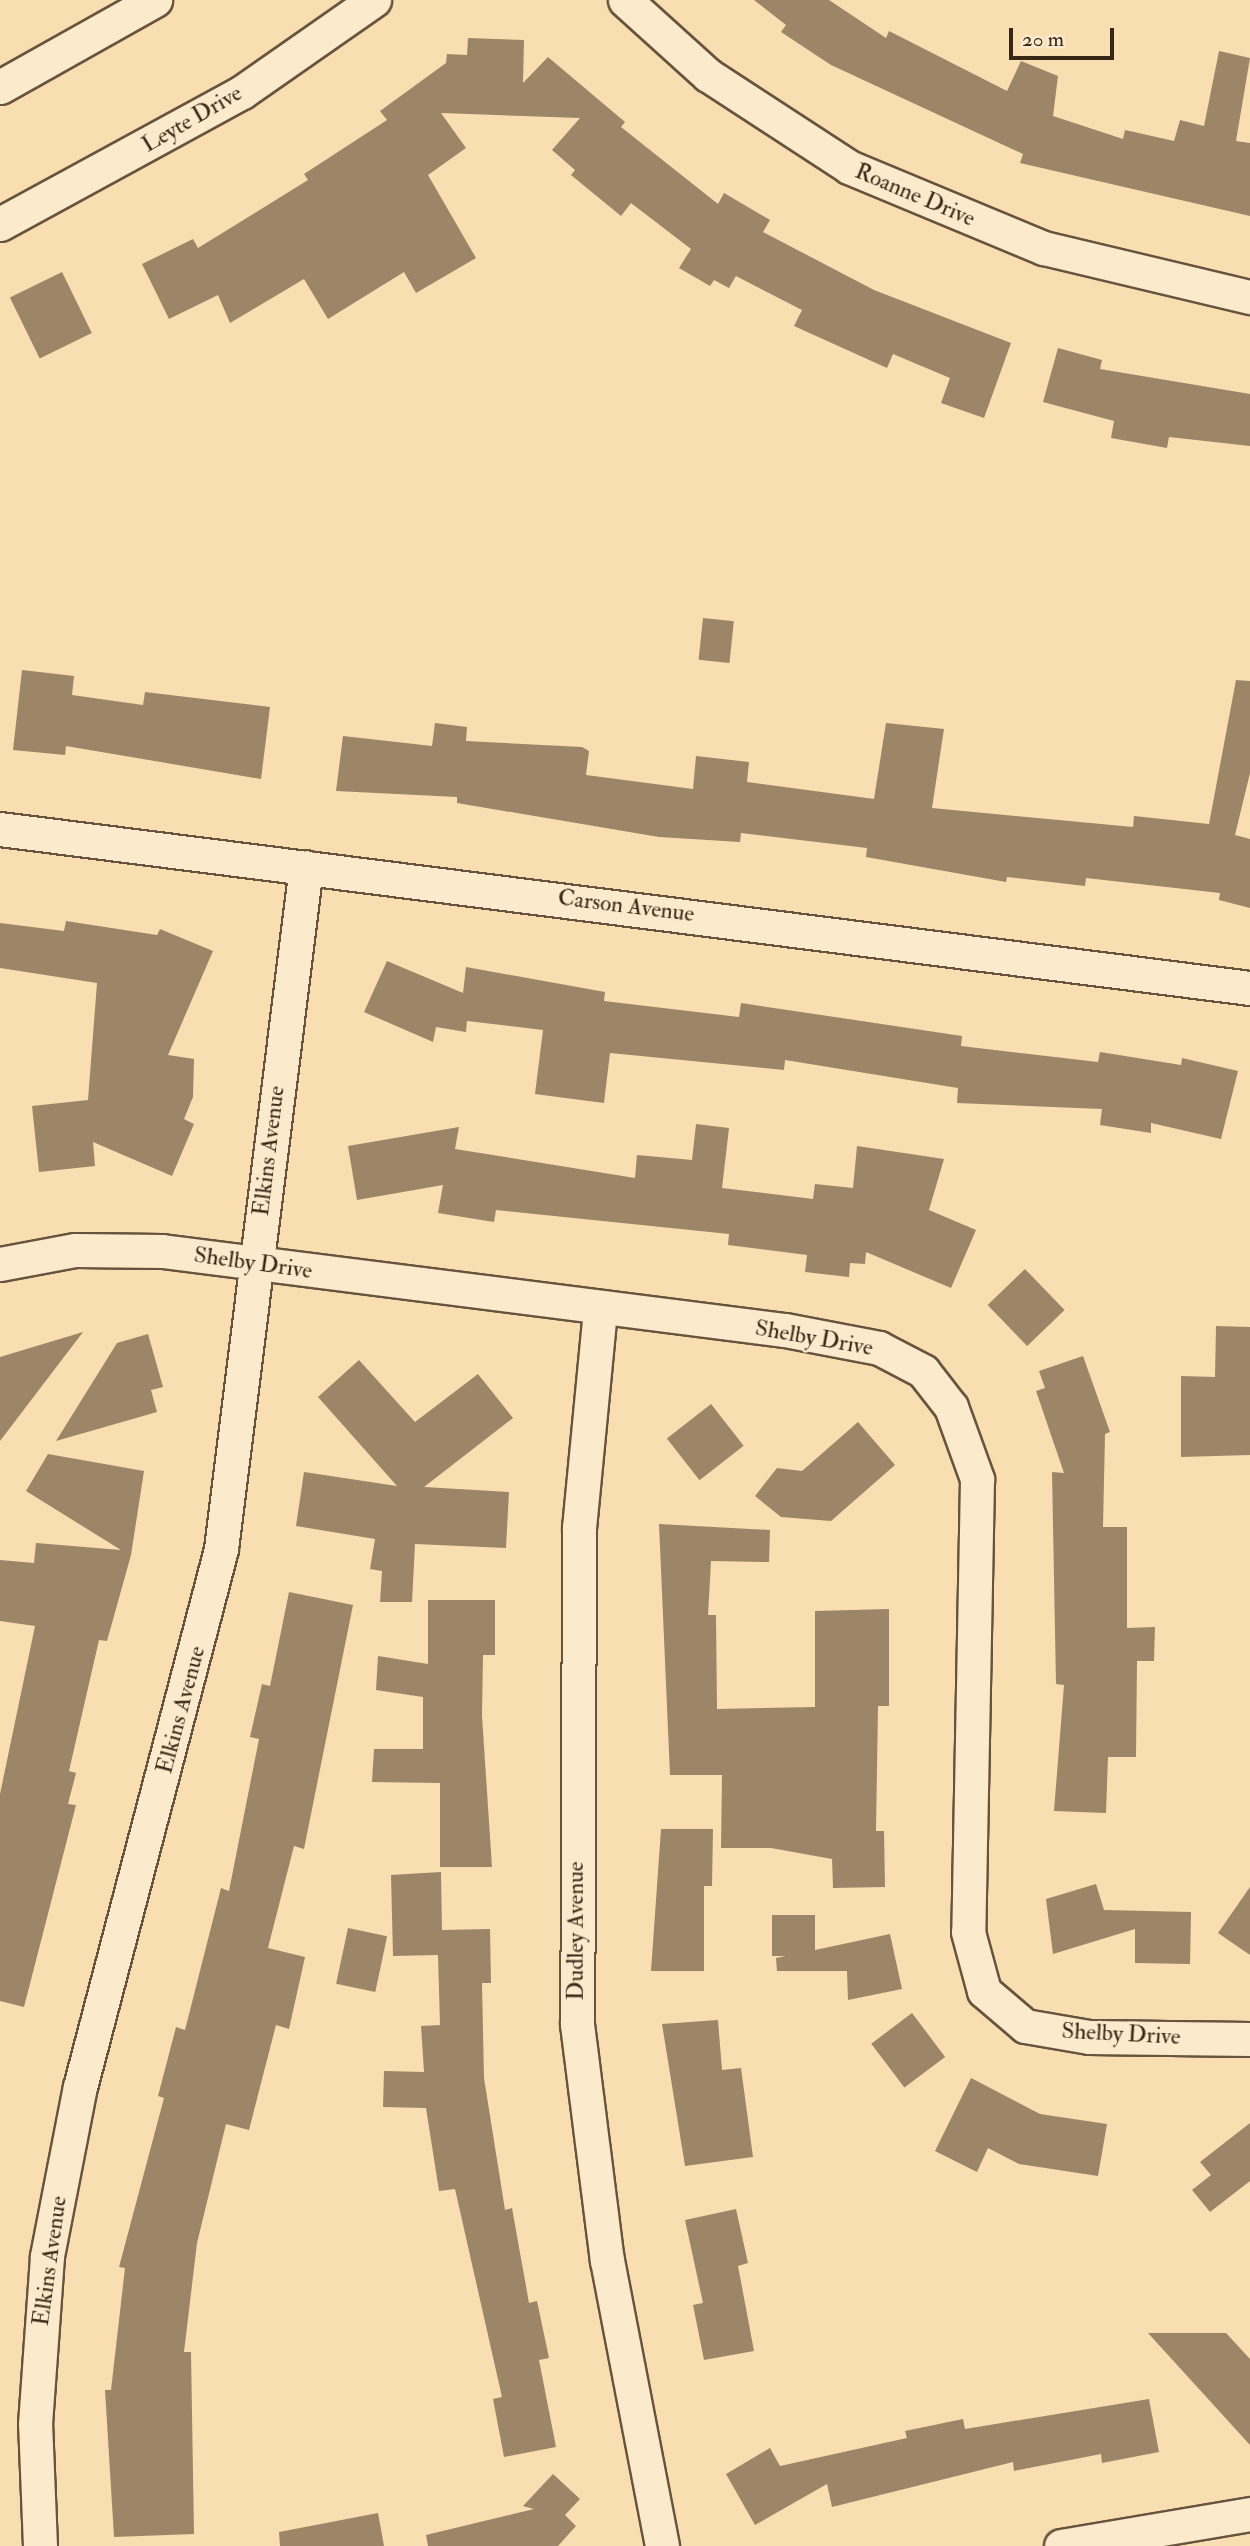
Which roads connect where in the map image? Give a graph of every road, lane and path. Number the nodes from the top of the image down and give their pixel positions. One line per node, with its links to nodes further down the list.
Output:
1 (155, 0): 4 (street)
2 (374, 0): 5 (street, Leyte Drive)
3 (625, 0): 6 (street, Roanne Drive)
4 (0, 87)
5 (0, 224)
6 (1250, 297)
7 (0, 829): 8 (street, Carson Avenue)
8 (306, 867): 9 (street, Carson Avenue); 11 (street, Elkins Avenue)
9 (1250, 988)
10 (0, 1264): 11 (street, Shelby Drive)
11 (254, 1265): 12 (street, Shelby Drive); 15 (street, Elkins Avenue)
12 (600, 1310): 13 (street, Shelby Drive); 16 (street, Dudley Avenue)
13 (1250, 2039)
14 (1250, 2514): 17 (street)
15 (40, 2546)
16 (662, 2546)
17 (1061, 2546)

